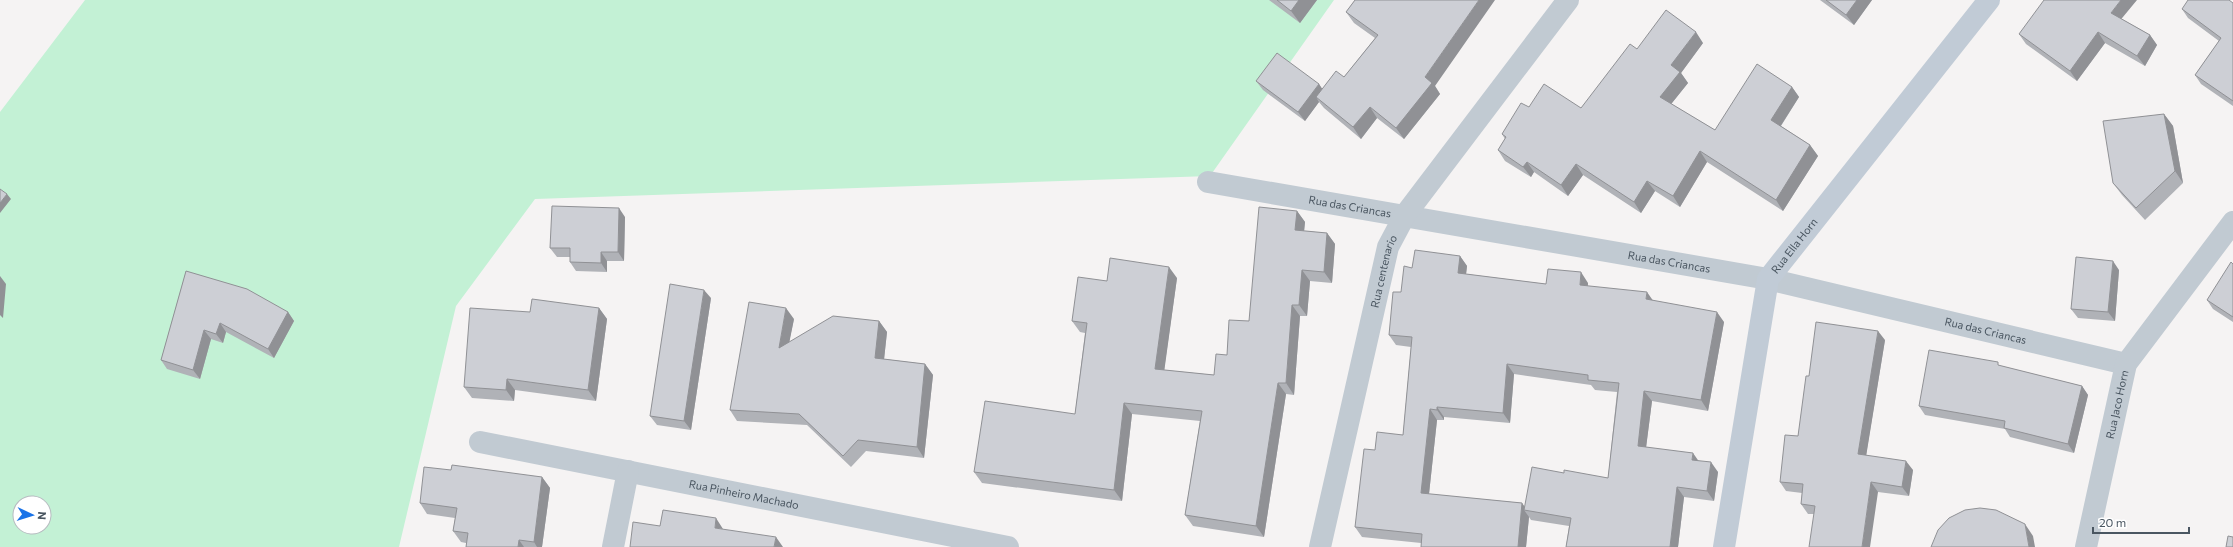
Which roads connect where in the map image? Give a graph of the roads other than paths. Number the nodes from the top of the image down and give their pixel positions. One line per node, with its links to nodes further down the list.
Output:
1 (1568, 0): 4 (street, Rua centenario)
2 (1989, 0): 6 (street, Rua Ella Horn)
3 (1208, 182): 4 (street, Rua das Criancas)
4 (1405, 215): 6 (street, Rua das Criancas); 12 (street, Rua centenario)
5 (2233, 222): 7 (street, Rua Jaco Horn)
6 (1768, 279): 7 (street, Rua das Criancas); 13 (street, Rua Ella Horn)
7 (2126, 364): 14 (street, Rua Jaco Horn)
8 (480, 442): 9 (street, Rua Pinheiro Machado)
9 (628, 471): 10 (street); 11 (street, Rua Pinheiro Machado)
10 (613, 547)
11 (1008, 547)
12 (1320, 547)
13 (1724, 547)
14 (2086, 547)

